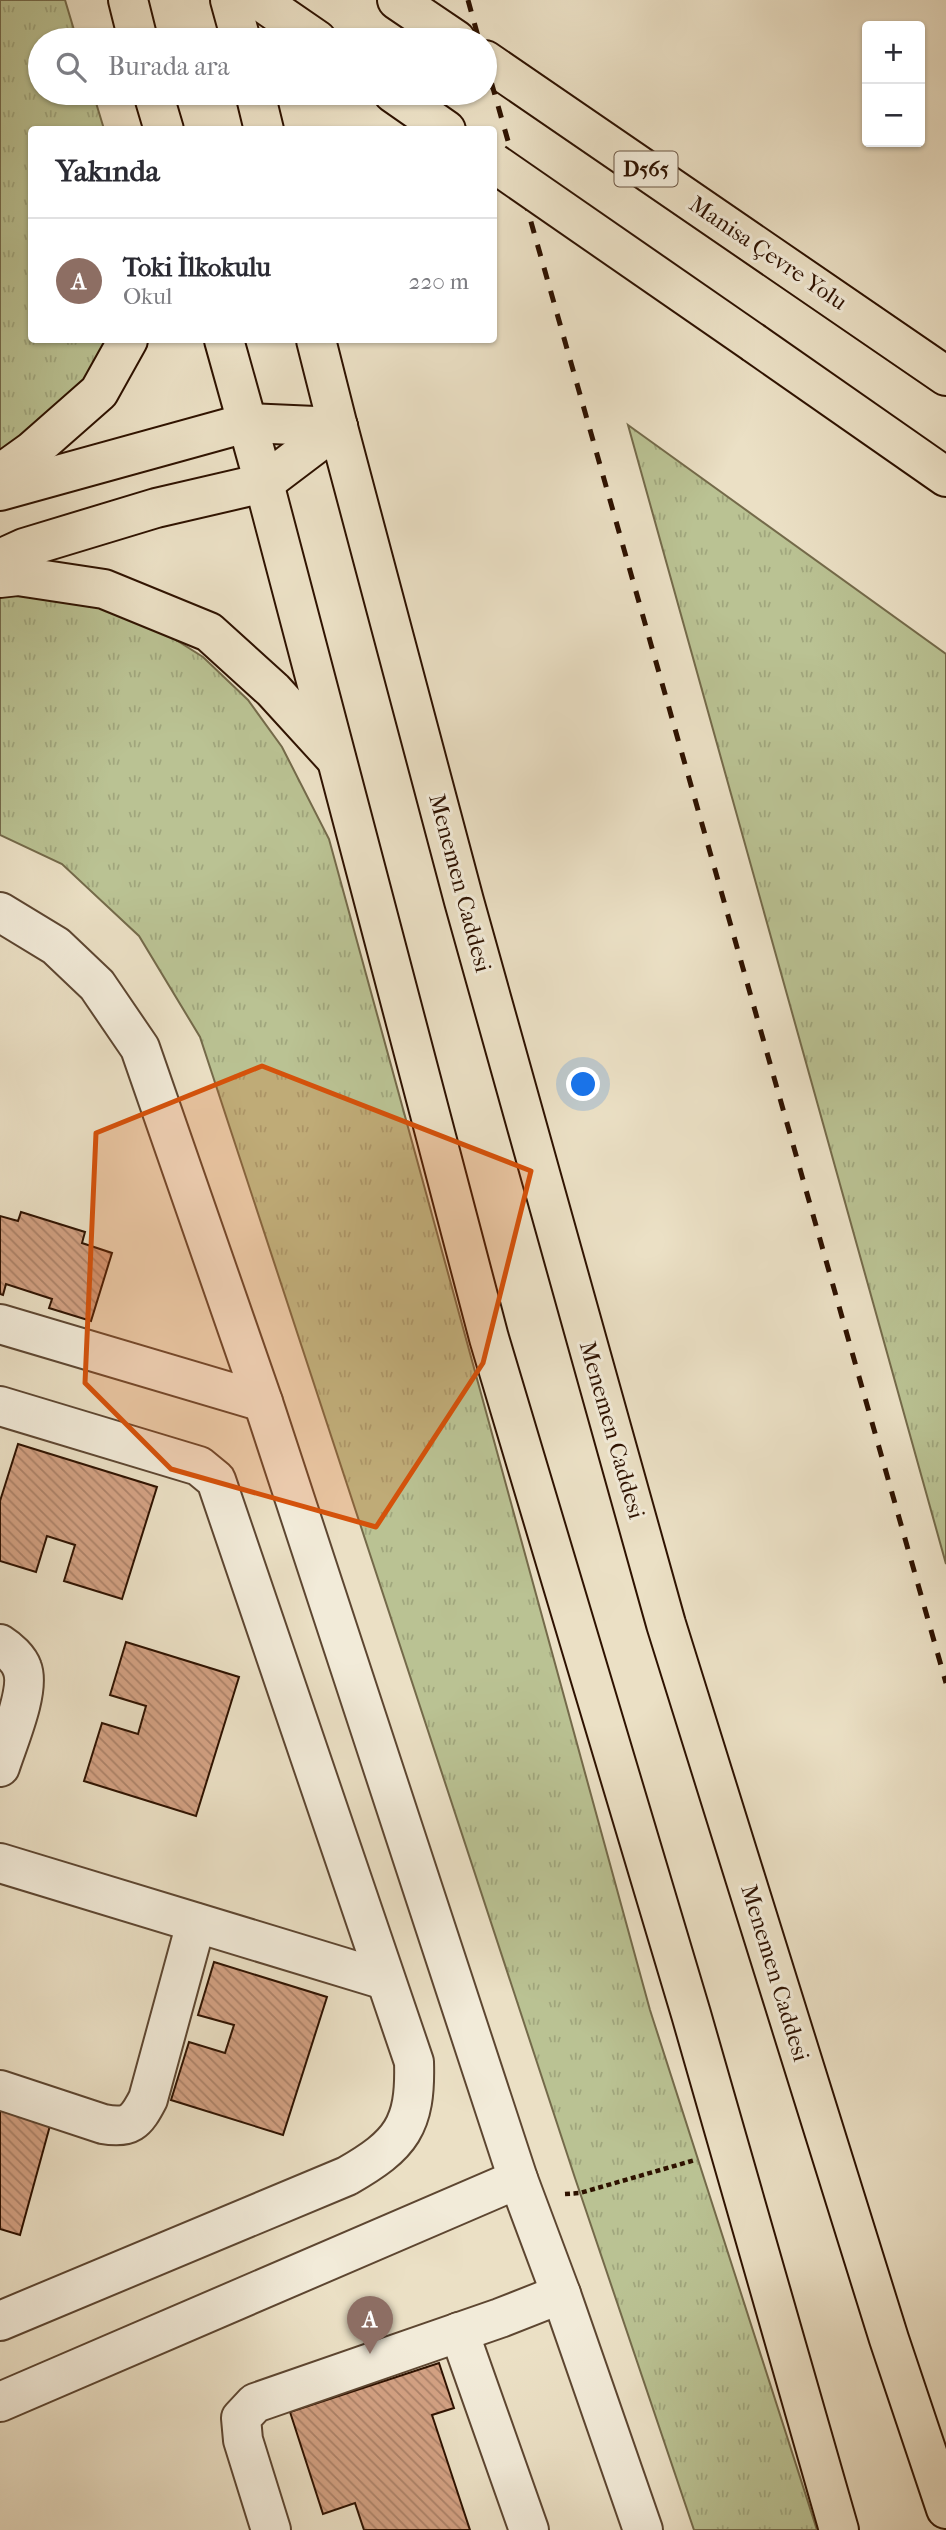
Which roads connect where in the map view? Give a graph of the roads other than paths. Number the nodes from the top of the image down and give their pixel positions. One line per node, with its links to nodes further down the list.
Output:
1 (128, 0): 5 (main road)
2 (230, 0): 6 (main road)
3 (259, 0): 7 (main road)
4 (397, 0): 8 (main road)
5 (135, 28)
6 (238, 28)
7 (300, 28)
8 (438, 28)
9 (497, 68): 22 (main road, Manisa Çevre Yolu / D565)
10 (145, 105): 14 (main road)
11 (157, 105): 15 (main road)
12 (258, 105): 16 (main road)
13 (410, 105): 17 (main road)
14 (148, 126)
15 (163, 126)
16 (263, 126)
17 (440, 126)
18 (497, 165): 26 (main road, bridge)
19 (126, 343): 25 (main road)
20 (224, 343): 23 (main road)
21 (317, 343): 24 (main road, Menemen Caddesi)
22 (946, 376)
23 (246, 423): 24 (main road); 27 (main road); 28 (main road)
24 (338, 427): 27 (main road); 47 (main road, Menemen Caddesi)
25 (0, 474)
26 (946, 477)
27 (264, 483): 29 (main road); 31 (main road)
28 (0, 491)
29 (0, 559)
30 (0, 578): 31 (main road)
31 (336, 759): 51 (main road)
32 (0, 912): 34 (street)
33 (0, 1324): 34 (street)
34 (263, 1402): 42 (street)
35 (0, 1406): 40 (street)
36 (0, 1644): 37 (street)
37 (0, 1767)
38 (0, 1863): 39 (street)
39 (196, 1923): 40 (street); 41 (street)
40 (386, 1980): 44 (street)
41 (0, 2090)
42 (518, 2179): 43 (street); 46 (street)
43 (561, 2294): 45 (street); 50 (street)
44 (0, 2321)
45 (459, 2332): 48 (street); 49 (street)
46 (0, 2402)
47 (946, 2509)
48 (271, 2530)
49 (529, 2530)
50 (643, 2530)
51 (839, 2530)

